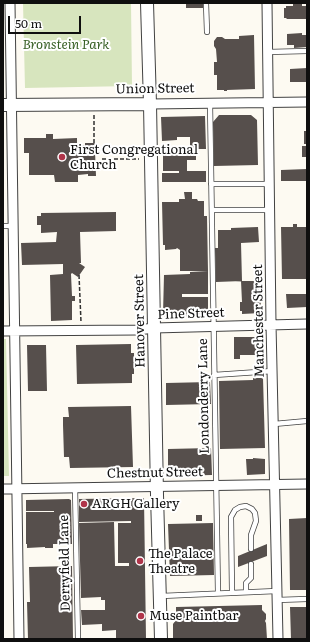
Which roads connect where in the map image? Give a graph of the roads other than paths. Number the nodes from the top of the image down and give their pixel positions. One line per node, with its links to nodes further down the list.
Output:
1 (10, 3): 12 (street)
2 (147, 3): 11 (street, Hanover Street)
3 (206, 3): 5 (lane)
4 (267, 3): 7 (street, Manchester Street)
5 (207, 32)
6 (307, 50): 7 (lane)
7 (268, 52): 8 (street, Manchester Street)
8 (270, 102): 9 (street, Union Street); 10 (street, Union Street); 14 (street, Manchester Street)
9 (307, 102)
10 (210, 103): 11 (street, Union Street); 13 (lane, Londonderry Lane)
11 (150, 104): 12 (street, Union Street); 22 (street, Hanover Street)
12 (7, 105): 18 (street)
13 (211, 184): 14 (lane); 15 (lane, Londonderry Lane)
14 (270, 184): 16 (street, Manchester Street)
15 (212, 210): 16 (lane); 21 (lane, Londonderry Lane)
16 (270, 210): 19 (street, Manchester Street)
17 (3, 226): 18 (lane)
18 (14, 226): 24 (street)
19 (272, 324): 20 (street, Pine Street); 21 (street, Pine Street); 25 (street, Manchester Street)
20 (307, 324)
21 (214, 327): 22 (street, Pine Street); 26 (lane, Londonderry Lane)
22 (154, 328): 24 (street, Pine Street); 32 (street, Hanover Street)
23 (3, 331): 24 (street, Pine Street)
24 (15, 331): 34 (street)
25 (273, 370): 26 (lane); 28 (street, Manchester Street)
26 (214, 375): 30 (lane, Londonderry Lane)
27 (307, 421): 28 (lane)
28 (274, 424): 31 (street, Manchester Street)
29 (307, 484): 31 (street, Chestnut Street)
30 (216, 485): 31 (street, Chestnut Street); 32 (street, Chestnut Street); 40 (lane, Londonderry Lane)
31 (276, 485): 42 (street, Manchester Street)
32 (157, 486): 33 (street, Chestnut Street); 41 (street, Hanover Street)
33 (75, 487): 34 (street, Chestnut Street); 45 (lane, Derryfield Lane)
34 (17, 488): 35 (street, Chestnut Street); 44 (street)
35 (3, 489)
36 (251, 549): 38 (lane)
37 (251, 564): 39 (lane)
38 (232, 592): 39 (lane); 40 (lane)
39 (246, 592): 42 (lane)
40 (218, 593): 41 (lane)
41 (160, 596): 46 (street, Hanover Street)
42 (277, 596): 43 (lane); 47 (street, Manchester Street)
43 (307, 599)
44 (19, 639)
45 (78, 639)
46 (161, 639)
47 (278, 639)

